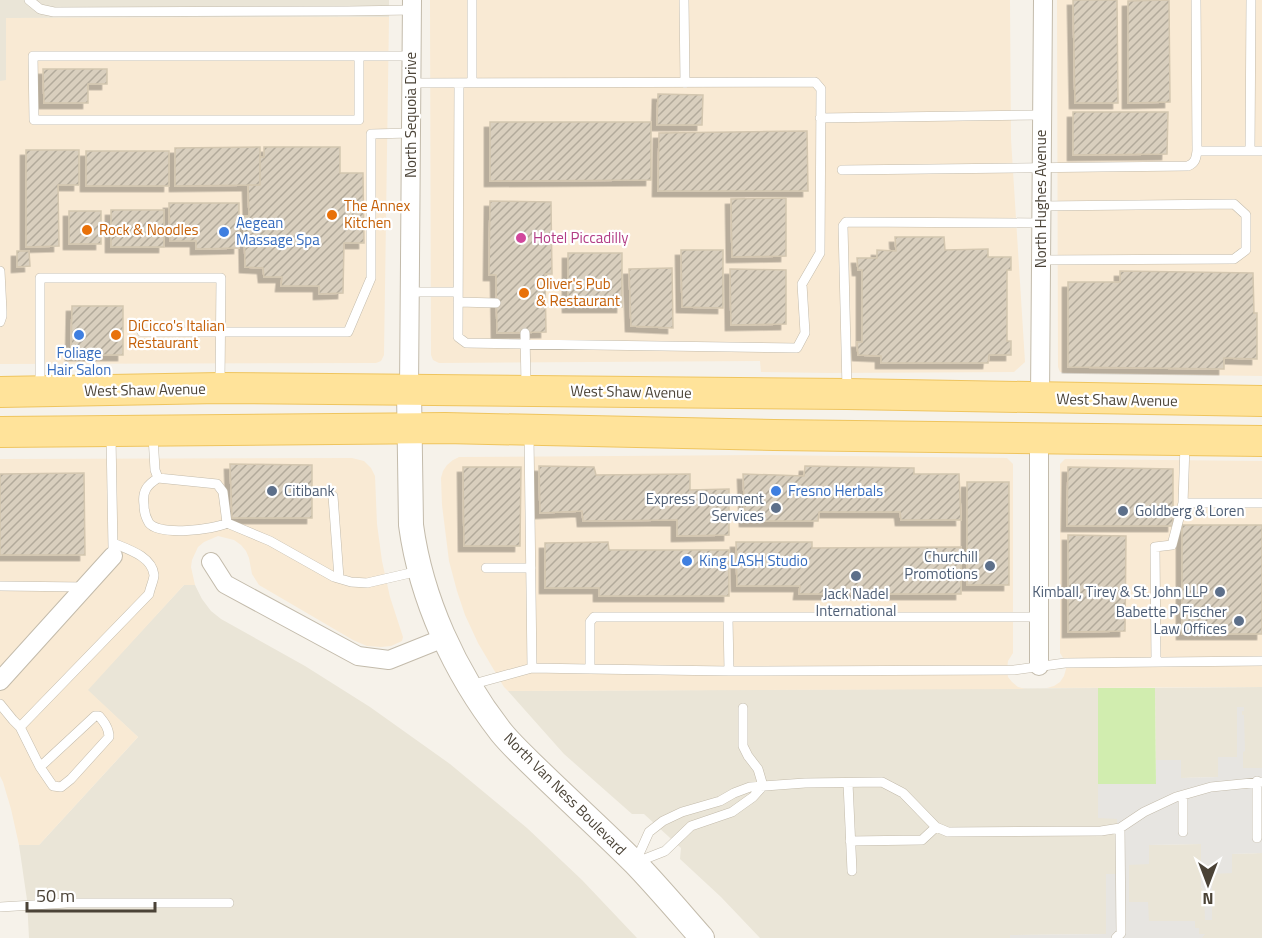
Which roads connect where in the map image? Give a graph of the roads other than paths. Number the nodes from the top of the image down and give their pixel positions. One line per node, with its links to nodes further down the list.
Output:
1 (29, 0): 9 (lane)
2 (348, 0): 9 (lane)
3 (472, 0): 14 (lane)
4 (684, 0): 15 (lane)
5 (1043, 0): 16 (street, North Hughes Avenue)
6 (1196, 0): 23 (lane)
7 (1251, 0): 21 (lane)
8 (412, 5): 9 (lane); 11 (street, North Sequoia Drive)
9 (348, 11)
10 (359, 56): 11 (lane); 18 (lane); 18 (lane)
11 (411, 56): 12 (street, North Sequoia Drive)
12 (411, 83): 13 (lane); 20 (street, North Sequoia Drive)
13 (459, 83): 14 (lane); 30 (lane)
14 (472, 83): 15 (lane)
15 (684, 83): 17 (lane)
16 (1042, 115): 17 (lane); 24 (street, North Hughes Avenue)
17 (820, 118): 36 (lane)
18 (359, 120): 19 (lane)
19 (371, 134): 20 (lane); 34 (lane)
20 (411, 134): 29 (street, North Sequoia Drive)
21 (1250, 150): 22 (lane); 23 (lane)
22 (1262, 150)
23 (1197, 151): 24 (lane)
24 (1041, 168): 25 (lane); 26 (street, North Hughes Avenue)
25 (842, 170)
26 (1041, 214): 27 (street, North Hughes Avenue); 27 (lane); 41 (lane)
27 (1041, 260): 42 (street, North Hughes Avenue)
28 (0, 271): 32 (lane)
29 (410, 292): 30 (lane); 45 (street, North Sequoia Drive)
30 (458, 297): 31 (lane); 36 (lane)
31 (496, 303)
32 (0, 322)
33 (142, 332): 34 (lane)
34 (220, 332): 37 (lane); 38 (lane)
35 (525, 333): 36 (lane)
36 (526, 344): 39 (lane)
37 (220, 388): 38 (main road, West Shaw Avenue); 45 (main road, West Shaw Avenue)
38 (40, 391): 40 (main road, West Shaw Avenue)
39 (526, 391): 41 (main road, West Shaw Avenue); 45 (main road, West Shaw Avenue)
40 (0, 392)
41 (847, 394): 42 (main road, West Shaw Avenue)
42 (1040, 399): 43 (main road, West Shaw Avenue); 50 (main road)
43 (1262, 401)
44 (1262, 408): 51 (main road)
45 (409, 410): 46 (main road, West Shaw Avenue); 47 (main road, West Shaw Avenue); 63 (street, North Van Ness Boulevard)
46 (153, 430): 48 (main road, West Shaw Avenue); 54 (lane)
47 (529, 430): 50 (main road, West Shaw Avenue); 62 (lane)
48 (111, 431): 49 (main road, West Shaw Avenue); 59 (lane)
49 (0, 432)
50 (774, 435): 51 (main road, West Shaw Avenue)
51 (1039, 438): 52 (main road, West Shaw Avenue); 68 (street)
52 (1185, 440): 53 (main road, West Shaw Avenue); 56 (lane)
53 (1262, 441)
54 (158, 478): 58 (lane); 58 (lane)
55 (333, 496): 64 (lane)
56 (1183, 503): 57 (lane); 70 (lane)
57 (1262, 503)
58 (227, 523): 64 (lane)
59 (113, 550): 66 (street); 80 (lane)
60 (211, 562): 69 (street)
61 (486, 568): 62 (lane)
62 (531, 568): 73 (lane)
63 (420, 571): 64 (lane); 69 (street, North Van Ness Boulevard)
64 (339, 578)
65 (0, 586): 66 (lane)
66 (85, 587): 76 (street)
67 (728, 618): 68 (lane); 74 (lane); 75 (lane)
68 (1039, 618): 72 (street)
69 (444, 638): 77 (street, North Van Ness Boulevard)
70 (1156, 661): 71 (lane); 72 (lane)
71 (1262, 661)
72 (1040, 666): 75 (lane)
73 (532, 668): 74 (lane); 77 (lane)
74 (590, 669): 75 (lane)
75 (729, 671)
76 (0, 681)
77 (468, 685): 91 (street, North Van Ness Boulevard)
78 (0, 704): 80 (lane)
79 (743, 708): 84 (lane)
80 (20, 727): 81 (lane)
81 (40, 767): 81 (lane)
82 (1259, 782): 85 (lane); 89 (lane)
83 (848, 783): 84 (lane); 86 (lane); 90 (lane)
84 (763, 786): 91 (lane); 91 (lane)
85 (1182, 796): 87 (lane); 88 (lane)
86 (936, 827): 87 (lane); 90 (lane)
87 (1120, 828): 95 (lane)
88 (1183, 832)
89 (1257, 838)
90 (850, 842): 92 (lane)
91 (635, 863): 96 (street, North Van Ness Boulevard)
92 (852, 871)
93 (229, 903): 94 (lane)
94 (0, 907)
95 (1122, 936)
96 (702, 938)

